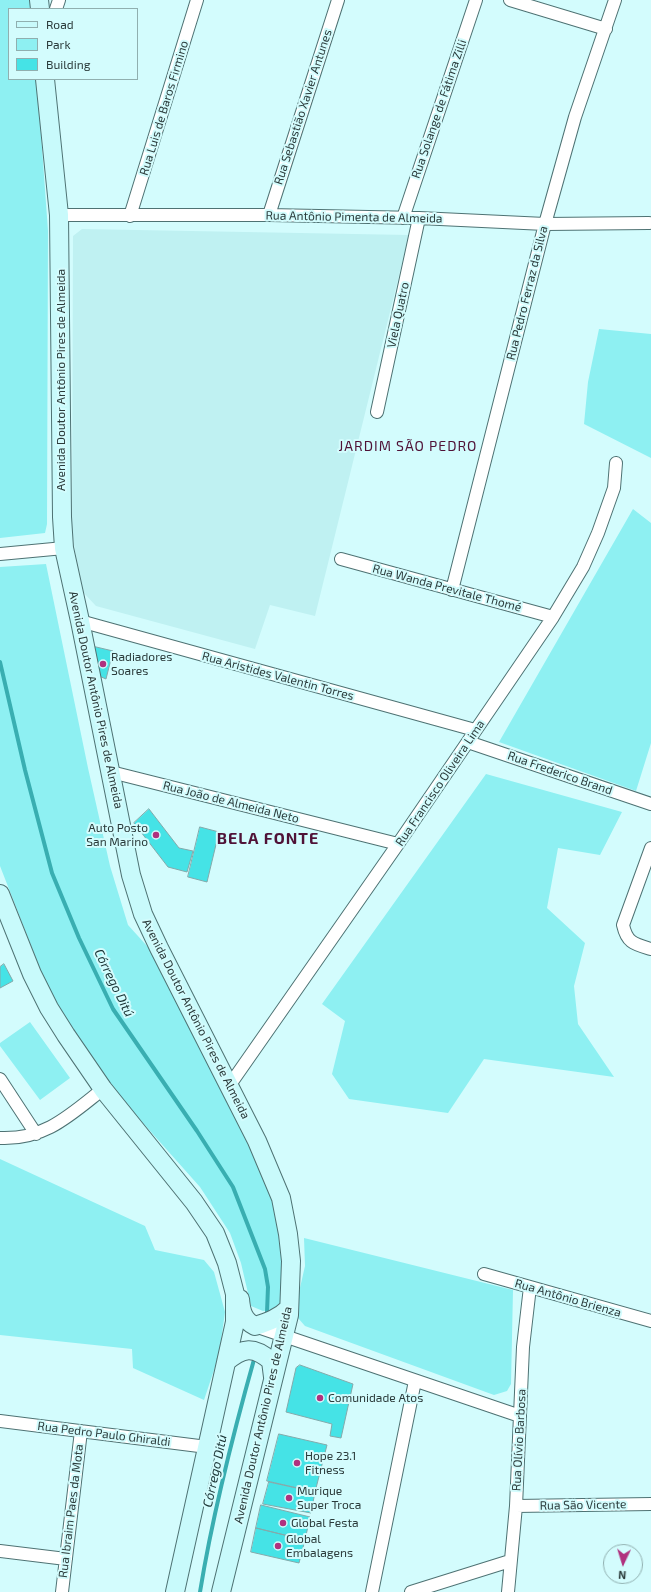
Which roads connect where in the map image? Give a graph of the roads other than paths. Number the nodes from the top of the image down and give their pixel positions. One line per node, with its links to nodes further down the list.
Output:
1 (197, 0): 10 (street, Rua Luis de Baros Firmino)
2 (338, 0): 8 (street, Rua Sebastião Xavier Antunes)
3 (476, 0): 11 (street, Rua Solange de Fátima Zilli)
4 (510, 0): 6 (street)
5 (615, 0): 6 (street, Rua Pedro Ferraz da Silva)
6 (606, 29): 14 (street, Rua Pedro Ferraz da Silva)
7 (45, 80): 9 (main road, Avenida Doutor Antônio Pires de Almeida)
8 (269, 215): 10 (street, Rua Antônio Pimenta de Almeida); 11 (street, Rua Antônio Pimenta de Almeida)
9 (59, 216): 10 (street, Rua Antônio Pimenta de Almeida); 17 (main road, Avenida Doutor Antônio Pires de Almeida)
10 (130, 216)
11 (403, 218): 12 (street, Rua Antônio Pimenta de Almeida)
12 (419, 218): 14 (street, Rua Antônio Pimenta de Almeida); 15 (street, Viela Quatro)
13 (649, 223): 14 (street, Rua Antônio Pimenta de Almeida)
14 (545, 224): 20 (street, Rua Pedro Ferraz da Silva)
15 (377, 412)
16 (616, 463): 21 (street, Rua Francisco Oliveira Lima)
17 (64, 548): 18 (street); 22 (main road, Avenida Doutor Antônio Pires de Almeida)
18 (0, 554)
19 (341, 559): 20 (street, Rua Wanda Previtale Thomé)
20 (452, 590): 21 (street, Rua Wanda Previtale Thomé)
21 (553, 617): 23 (street, Rua Francisco Oliveira Lima)
22 (80, 621): 23 (street, Rua Aristides Valentin Torres); 25 (main road, Avenida Doutor Antônio Pires de Almeida)
23 (475, 730): 24 (street, Rua Francisco Oliveira Lima)
24 (468, 742): 26 (street, Rua Frederico Brand); 27 (street, Rua Francisco Oliveira Lima)
25 (111, 772): 27 (street, Rua João de Almeida Neto); 32 (main road, Avenida Doutor Antônio Pires de Almeida)
26 (651, 804)
27 (398, 844): 32 (street, Rua Francisco Oliveira Lima)
28 (651, 848): 30 (street)
29 (0, 894): 33 (main road)
30 (651, 949)
31 (0, 1079): 34 (street)
32 (229, 1086): 39 (main road, Avenida Doutor Antônio Pires de Almeida)
33 (103, 1089): 34 (street); 36 (main road)
34 (36, 1134): 35 (street)
35 (0, 1138)
36 (218, 1241): 41 (main road); 43 (main road)
37 (484, 1274): 38 (street, Rua Antônio Brienza)
38 (530, 1287): 40 (street, Rua Antônio Brienza); 46 (street, Rua Olívio Barbosa)
39 (289, 1308): 41 (main road); 42 (main road, Avenida Doutor Antônio Pires de Almeida)
40 (651, 1321)
41 (255, 1326): 42 (street)
42 (284, 1336): 44 (street); 45 (main road, Avenida Doutor Antônio Pires de Almeida)
43 (226, 1362): 45 (main road); 49 (main road)
44 (414, 1381): 46 (street); 58 (street)
45 (272, 1384): 57 (main road, Avenida Doutor Antônio Pires de Almeida)
46 (520, 1416): 51 (street, Rua Olívio Barbosa)
47 (0, 1421): 48 (street, Rua Pedro Paulo Ghiraldi)
48 (81, 1431): 49 (street, Rua Pedro Paulo Ghiraldi); 53 (street, Rua Ibraim Paes da Mota)
49 (207, 1447): 56 (main road)
50 (651, 1504): 51 (street, Rua São Vicente)
51 (516, 1506): 54 (street, Rua Olívio Barbosa)
52 (0, 1551): 53 (street)
53 (66, 1559): 55 (street, Rua Ibraim Paes da Mota)
54 (510, 1561): 59 (street); 60 (street, Rua Olívio Barbosa)
55 (62, 1592)
56 (175, 1592)
57 (221, 1592)
58 (372, 1592)
59 (411, 1592)
60 (508, 1592)

